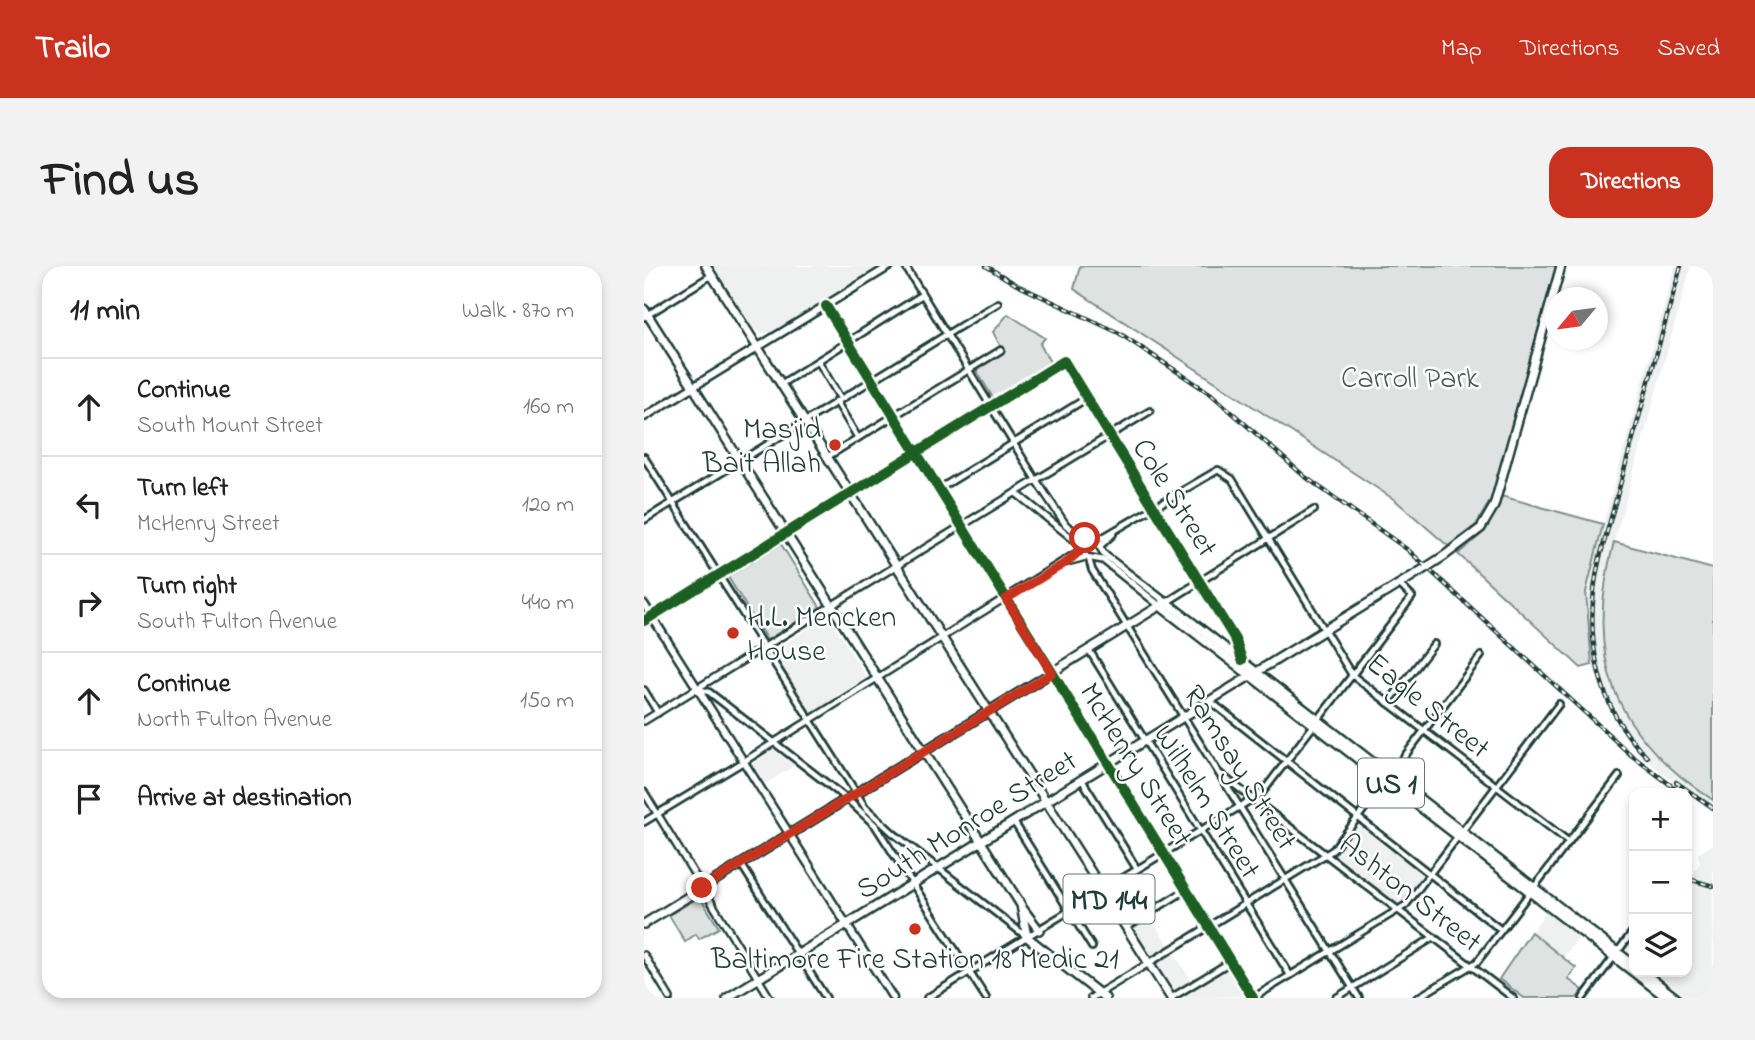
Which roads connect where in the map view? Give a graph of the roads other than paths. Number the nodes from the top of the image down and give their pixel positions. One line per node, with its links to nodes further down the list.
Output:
1 (706, 266): 5 (main road)
2 (890, 266): 8 (main road)
3 (905, 266): 6 (street)
4 (1561, 266): 51 (main road, South Monroe Street, bridge)
5 (712, 275): 9 (street); 12 (main road)
6 (922, 295): 10 (street); 11 (street)
7 (998, 303): 10 (street)
8 (826, 306): 11 (street, McHenry Street); 12 (main road)
9 (645, 313): 18 (main road)
10 (946, 333): 15 (street); 16 (street)
11 (848, 341): 14 (street); 16 (street, McHenry Street)
12 (758, 347): 17 (main road); 18 (main road)
13 (1001, 350): 15 (street)
14 (818, 361): 17 (street); 20 (street)
15 (969, 370): 21 (street); 23 (street)
16 (871, 379): 20 (street); 23 (street, McHenry Street)
17 (781, 384): 25 (main road)
18 (693, 387): 24 (main road); 32 (main road)
19 (1087, 398): 21 (street, Cole Street); 26 (street, Cole Street); 28 (street)
20 (838, 399): 25 (street); 27 (street)
21 (991, 406): 28 (street); 29 (street)
22 (1150, 411): 26 (street)
23 (894, 416): 27 (street); 29 (street, McHenry Street)
24 (644, 417)
25 (804, 420): 31 (main road); 32 (street)
26 (1110, 435): 33 (street); 38 (street, Cole Street)
27 (858, 438): 31 (street)
28 (1014, 443): 33 (street); 34 (street)
29 (916, 453): 34 (street, McHenry Street); 35 (street)
30 (644, 457): 37 (street)
31 (827, 457): 35 (main road)
32 (738, 461): 37 (street); 42 (main road)
33 (1036, 480): 36 (street); 44 (street)
34 (939, 489): 41 (street, McHenry Street)
35 (850, 493): 42 (street); 48 (main road)
36 (1016, 493): 41 (street); 45 (street)
37 (673, 502): 40 (street); 49 (street)
38 (1155, 509): 43 (street, Eagle Street); 44 (street); 50 (street, Cole Street)
39 (1314, 510): 43 (street)
40 (644, 520)
41 (961, 526): 48 (street); 52 (street, McHenry Street)
42 (785, 534): 49 (street); 55 (main road)
43 (1269, 539): 50 (street); 59 (street, Eagle Street)
44 (1097, 544): 45 (street); 46 (street); 54 (street)
45 (1083, 548): 46 (street); 47 (street)
46 (1090, 558): 47 (street); 54 (street); 58 (street, Ramsay Street)
47 (1067, 562): 52 (street)
48 (897, 565): 55 (street); 60 (main road)
49 (718, 575): 56 (street); 62 (street)
50 (1199, 581): 54 (street); 65 (street, Cole Street)
51 (1401, 583): 59 (main road, South Monroe Street); 68 (street)
52 (1006, 599): 60 (street); 66 (street, McHenry Street)
53 (644, 604): 56 (main road)
54 (1163, 604): 58 (main road); 65 (main road, US 1); 67 (main road)
55 (830, 606): 62 (street); 69 (main road)
56 (652, 616): 57 (street); 70 (main road)
57 (644, 621)
58 (1127, 626): 63 (main road); 77 (street, Ramsay Street)
59 (1325, 630): 67 (main road, South Monroe Street); 68 (street, Eagle Street)
60 (943, 638): 69 (street); 75 (main road)
61 (1434, 644): 73 (street)
62 (763, 648): 70 (street); 79 (street)
63 (1089, 650): 66 (main road); 82 (street, Wilhelm Street)
64 (1481, 656): 81 (street)
65 (1242, 660): 67 (main road, US 1)
66 (1052, 673): 75 (main road); 87 (street, McHenry Street)
67 (1254, 674): 72 (main road, South Monroe Street); 80 (main road, US 1)
68 (1352, 675): 73 (street, Eagle Street); 80 (street)
69 (877, 679): 79 (street); 84 (main road)
70 (697, 689): 76 (street); 83 (street); 85 (main road)
71 (644, 690): 76 (street)
72 (1210, 701): 77 (main road, South Monroe Street); 86 (street)
73 (1388, 703): 81 (street, Eagle Street)
74 (1559, 704): 93 (street)
75 (990, 711): 84 (main road); 99 (main road, MD 144)
76 (658, 713): 78 (street)
77 (1183, 717): 82 (main road, South Monroe Street); 88 (street, Ramsay Street)
78 (644, 721)
79 (808, 721): 83 (street); 92 (street)
80 (1316, 722): 86 (street); 90 (main road, US 1)
81 (1424, 730): 90 (street); 93 (street, Eagle Street)
82 (1145, 740): 87 (main road, South Monroe Street); 105 (street, Wilhelm Street)
83 (774, 743): 85 (street); 94 (street)
84 (923, 752): 96 (main road); 108 (main road, MD 144)
85 (743, 762): 101 (street); 106 (main road)
86 (1285, 762): 97 (street); 102 (street)
87 (1108, 763): 91 (main road, South Monroe Street); 110 (street, McHenry Street)
88 (1215, 770): 97 (street, Ashton Street); 100 (street, Ramsay Street)
89 (1619, 776): 109 (street)
90 (1388, 778): 102 (street); 107 (main road, US 1)
91 (1082, 779): 99 (main road, South Monroe Street); 114 (street)
92 (847, 780): 94 (street); 96 (street)
93 (1496, 786): 107 (street); 109 (street, Eagle Street)
94 (834, 788): 98 (street)
95 (644, 792): 101 (street)
96 (855, 794): 98 (main road); 113 (street)
97 (1253, 798): 100 (street); 111 (street, Ashton Street)
98 (848, 799): 106 (main road); 117 (street)
99 (1047, 801): 103 (main road, South Monroe Street); 119 (main road, MD 144)
100 (1238, 807): 105 (street); 116 (street, Ramsay Street)
101 (657, 814): 104 (street); 118 (street)
102 (1357, 818): 111 (street); 115 (street)
103 (1013, 821): 108 (main road, South Monroe Street); 125 (street)
104 (644, 822)
105 (1200, 831): 110 (street); 122 (street, Wilhelm Street)
106 (790, 834): 112 (main road); 127 (main road)
107 (1460, 834): 115 (street); 121 (main road, US 1)
108 (979, 841): 113 (main road, South Monroe Street); 123 (main road, MD 144)
109 (1569, 842): 121 (street)
110 (1163, 853): 114 (street); 120 (street, McHenry Street)
111 (1326, 854): 116 (street); 124 (street, Ashton Street)
112 (741, 864): 118 (main road); 137 (street)
113 (937, 868): 117 (main road, South Monroe Street); 132 (street)
114 (1137, 869): 119 (street)
115 (1429, 874): 124 (street); 131 (street)
116 (1284, 880): 122 (street); 136 (street, Ramsay Street)
117 (912, 883): 127 (main road, South Monroe Street); 144 (street)
118 (702, 888): 126 (main road); 147 (street)
119 (1103, 890): 125 (street); 129 (main road, MD 144)
120 (1186, 890): 128 (street, McHenry Street); 129 (street)
121 (1532, 890): 131 (street); 139 (main road, US 1)
122 (1246, 903): 128 (street); 145 (street, Wilhelm Street)
123 (1021, 905): 130 (main road); 132 (main road, MD 144)
124 (1398, 909): 133 (street, Ashton Street); 136 (street)
125 (1070, 911): 130 (street); 135 (street)
126 (644, 924)
127 (846, 924): 137 (main road, South Monroe Street); 155 (main road)
128 (1209, 926): 140 (street); 141 (street, McHenry Street)
129 (1126, 927): 140 (main road, MD 144)
130 (1039, 930): 132 (street)
131 (1501, 930): 143 (street)
132 (1027, 937): 144 (street); 149 (main road, MD 144)
133 (1434, 937): 143 (street, Ashton Street); 148 (street)
134 (1629, 937): 139 (street)
135 (1092, 947)
136 (1330, 951): 145 (street); 148 (street, Ramsay Street)
137 (797, 954): 147 (main road, South Monroe Street); 154 (street)
138 (644, 955): 151 (street)
139 (1616, 955): 142 (main road, US 1); 150 (street); 165 (main road, US 1)
140 (1149, 962): 149 (street); 159 (main road, MD 144)
141 (1231, 962): 159 (street); 160 (street, McHenry Street)
142 (1629, 962)
143 (1471, 965): 163 (street); 164 (street, Ashton Street)
144 (969, 972): 156 (street); 157 (street)
145 (1290, 975): 160 (street)
146 (1649, 977): 166 (main road)
147 (758, 978): 152 (main road, South Monroe Street); 153 (street)
148 (1353, 988): 161 (street); 162 (street, Ramsay Street)
149 (1102, 995): 158 (street)
150 (1585, 997)
151 (670, 998)
152 (727, 998)
153 (770, 998)
154 (826, 998)
155 (892, 998)
156 (927, 998)
157 (986, 998)
158 (1091, 998)
159 (1171, 998)
160 (1253, 998)
161 (1336, 998)
162 (1359, 998)
163 (1418, 998)
164 (1513, 998)
165 (1667, 998)
166 (1676, 998)

